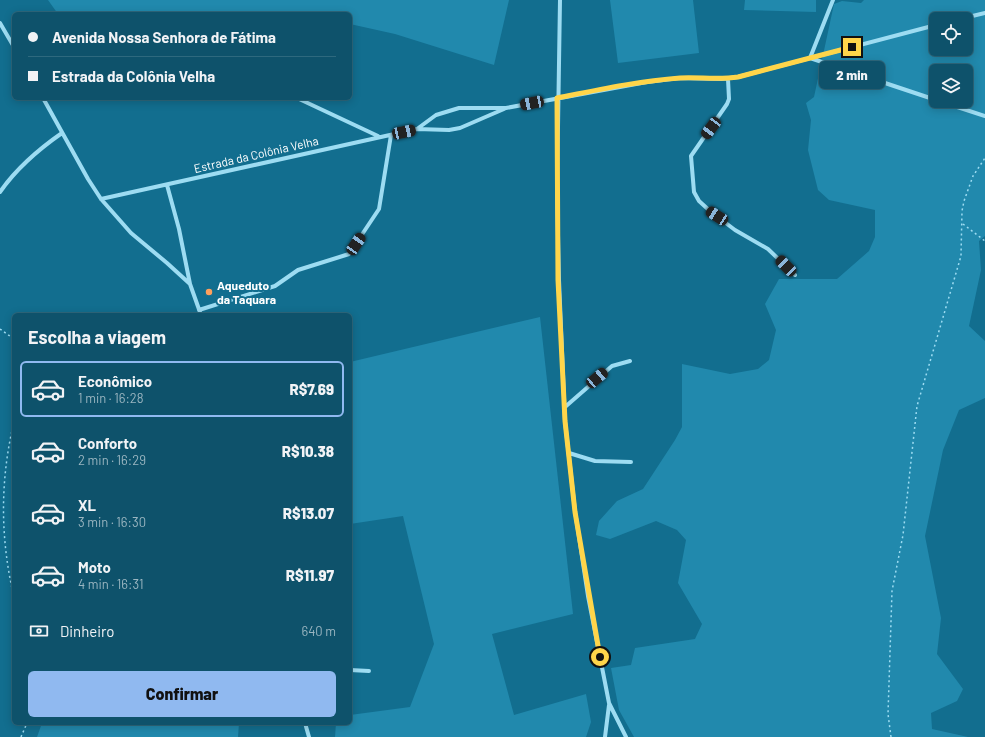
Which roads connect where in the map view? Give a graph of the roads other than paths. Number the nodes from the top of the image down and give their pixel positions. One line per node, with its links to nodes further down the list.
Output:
1 (560, 0): 10 (street)
2 (833, 0): 8 (street)
3 (985, 12): 4 (street)
4 (973, 15)
5 (0, 23): 7 (street)
6 (929, 27): 8 (street, Estrada da Colônia Velha)
7 (12, 44)
8 (810, 58): 9 (street, Estrada da Colônia Velha); 11 (street)
9 (728, 79): 10 (street, Estrada da Colônia Velha); 24 (street)
10 (557, 98): 14 (street, Estrada da Colônia Velha); 29 (street)
11 (929, 98)
12 (44, 100): 18 (street)
13 (301, 100): 20 (street)
14 (506, 108): 17 (street, Estrada da Colônia Velha); 17 (street, Estrada da Colônia Velha)
15 (960, 108): 16 (street)
16 (985, 116)
17 (417, 129): 19 (street, Estrada da Colônia Velha)
18 (62, 133): 22 (street); 23 (street)
19 (391, 135): 20 (street, Estrada da Colônia Velha); 26 (street)
20 (378, 137): 21 (street, Estrada da Colônia Velha)
21 (167, 185): 23 (street, Estrada da Colônia Velha); 25 (street)
22 (0, 192)
23 (100, 199): 25 (street)
24 (795, 275)
25 (190, 284): 26 (street)
26 (199, 310): 27 (street)
27 (200, 313)
28 (630, 361): 29 (street)
29 (565, 407): 30 (street)
30 (569, 453): 31 (street); 34 (street)
31 (630, 462)
32 (352, 670): 33 (street)
33 (369, 671)
34 (609, 703): 37 (street); 38 (street)
35 (306, 725): 36 (street)
36 (309, 737)
37 (605, 737)
38 (626, 737)

